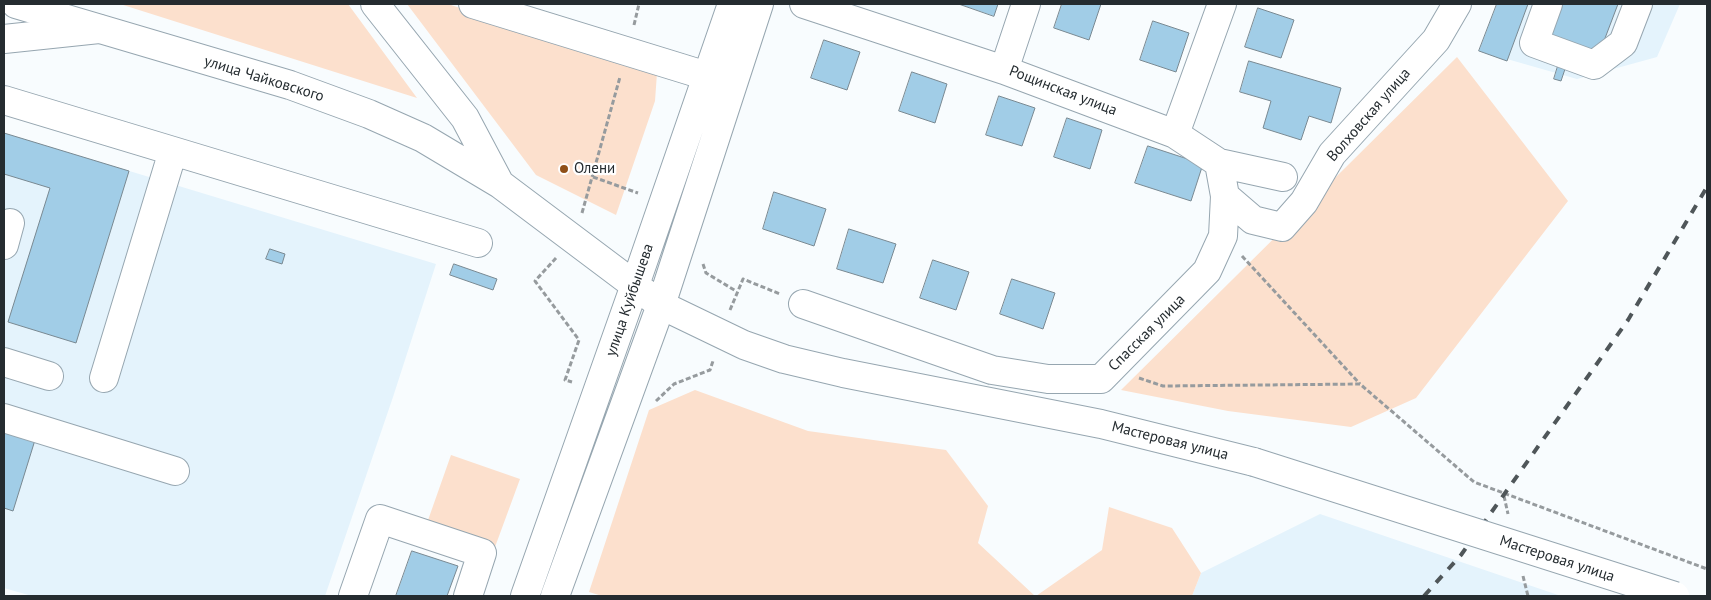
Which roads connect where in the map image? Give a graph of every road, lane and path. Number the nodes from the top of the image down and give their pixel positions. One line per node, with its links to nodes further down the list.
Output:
1 (16, 4): 12 (main road, улица Чайковского)
2 (375, 4): 21 (main road, улица Чайковского)
3 (473, 4): 15 (main road)
4 (732, 4): 15 (main road, улица Куйбышева)
5 (759, 4): 28 (main road, улица Куйбышева)
6 (804, 4): 14 (main road, Рощинская улица)
7 (1026, 4): 14 (main road)
8 (1222, 4): 17 (main road)
9 (1457, 4): 22 (main road, Волховская улица)
10 (1548, 4): 11 (main road)
11 (1638, 4)
12 (99, 29): 13 (main road); 21 (main road, улица Чайковского)
13 (4, 39)
14 (1004, 70): 17 (main road, Рощинская улица)
15 (706, 76): 26 (main road, улица Куйбышева)
16 (4, 100): 18 (main road)
17 (1175, 134): 19 (main road, Рощинская улица)
18 (173, 151): 24 (main road); 32 (main road)
19 (1219, 163): 20 (main road); 22 (main road)
20 (1283, 177)
21 (500, 184): 26 (main road, улица Чайковского)
22 (1225, 196): 23 (main road, Спасская улица)
23 (1223, 236): 30 (main road, Спасская улица); 33 (path)
24 (478, 243)
25 (743, 279): 27 (path)
26 (636, 286): 28 (main road, улица Чайковского); 39 (main road, улица Куйбышева)
27 (803, 304): 30 (main road, Спасская улица)
28 (661, 305): 40 (main road, улица Куйбышева); 41 (main road, Мастеровая улица, bridge)
29 (4, 362): 31 (main road)
30 (1110, 369): 33 (path)
31 (49, 376)
32 (104, 378)
33 (1360, 384): 36 (path)
34 (4, 418): 35 (main road)
35 (175, 471)
36 (1707, 569)
37 (353, 596): 38 (main road)
38 (468, 596)
39 (525, 596)
40 (555, 596)
41 (1675, 596)

